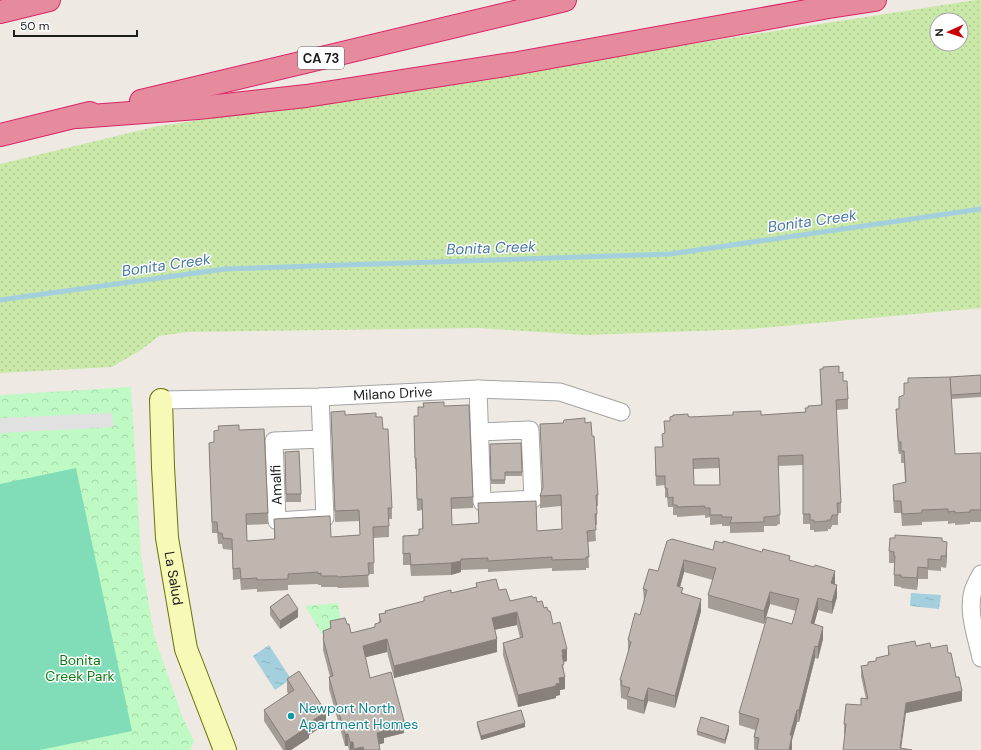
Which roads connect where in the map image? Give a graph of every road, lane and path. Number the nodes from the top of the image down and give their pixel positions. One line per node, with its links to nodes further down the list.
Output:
1 (49, 0): 4 (highway)
2 (565, 0): 5 (highway, CA 73)
3 (875, 0): 5 (highway)
4 (0, 12)
5 (77, 116): 6 (highway, CA 73)
6 (0, 136)
7 (478, 389): 8 (street, Milano Drive); 10 (street, Milano Drive); 11 (street)
8 (320, 397): 9 (street, Milano Drive); 12 (street, Amalfi)
9 (161, 400): 15 (street, La Salud)
10 (621, 412)
11 (480, 432): 11 (street)
12 (321, 439): 12 (street, Amalfi)
13 (981, 574): 14 (street)
14 (981, 658)
15 (225, 750)

